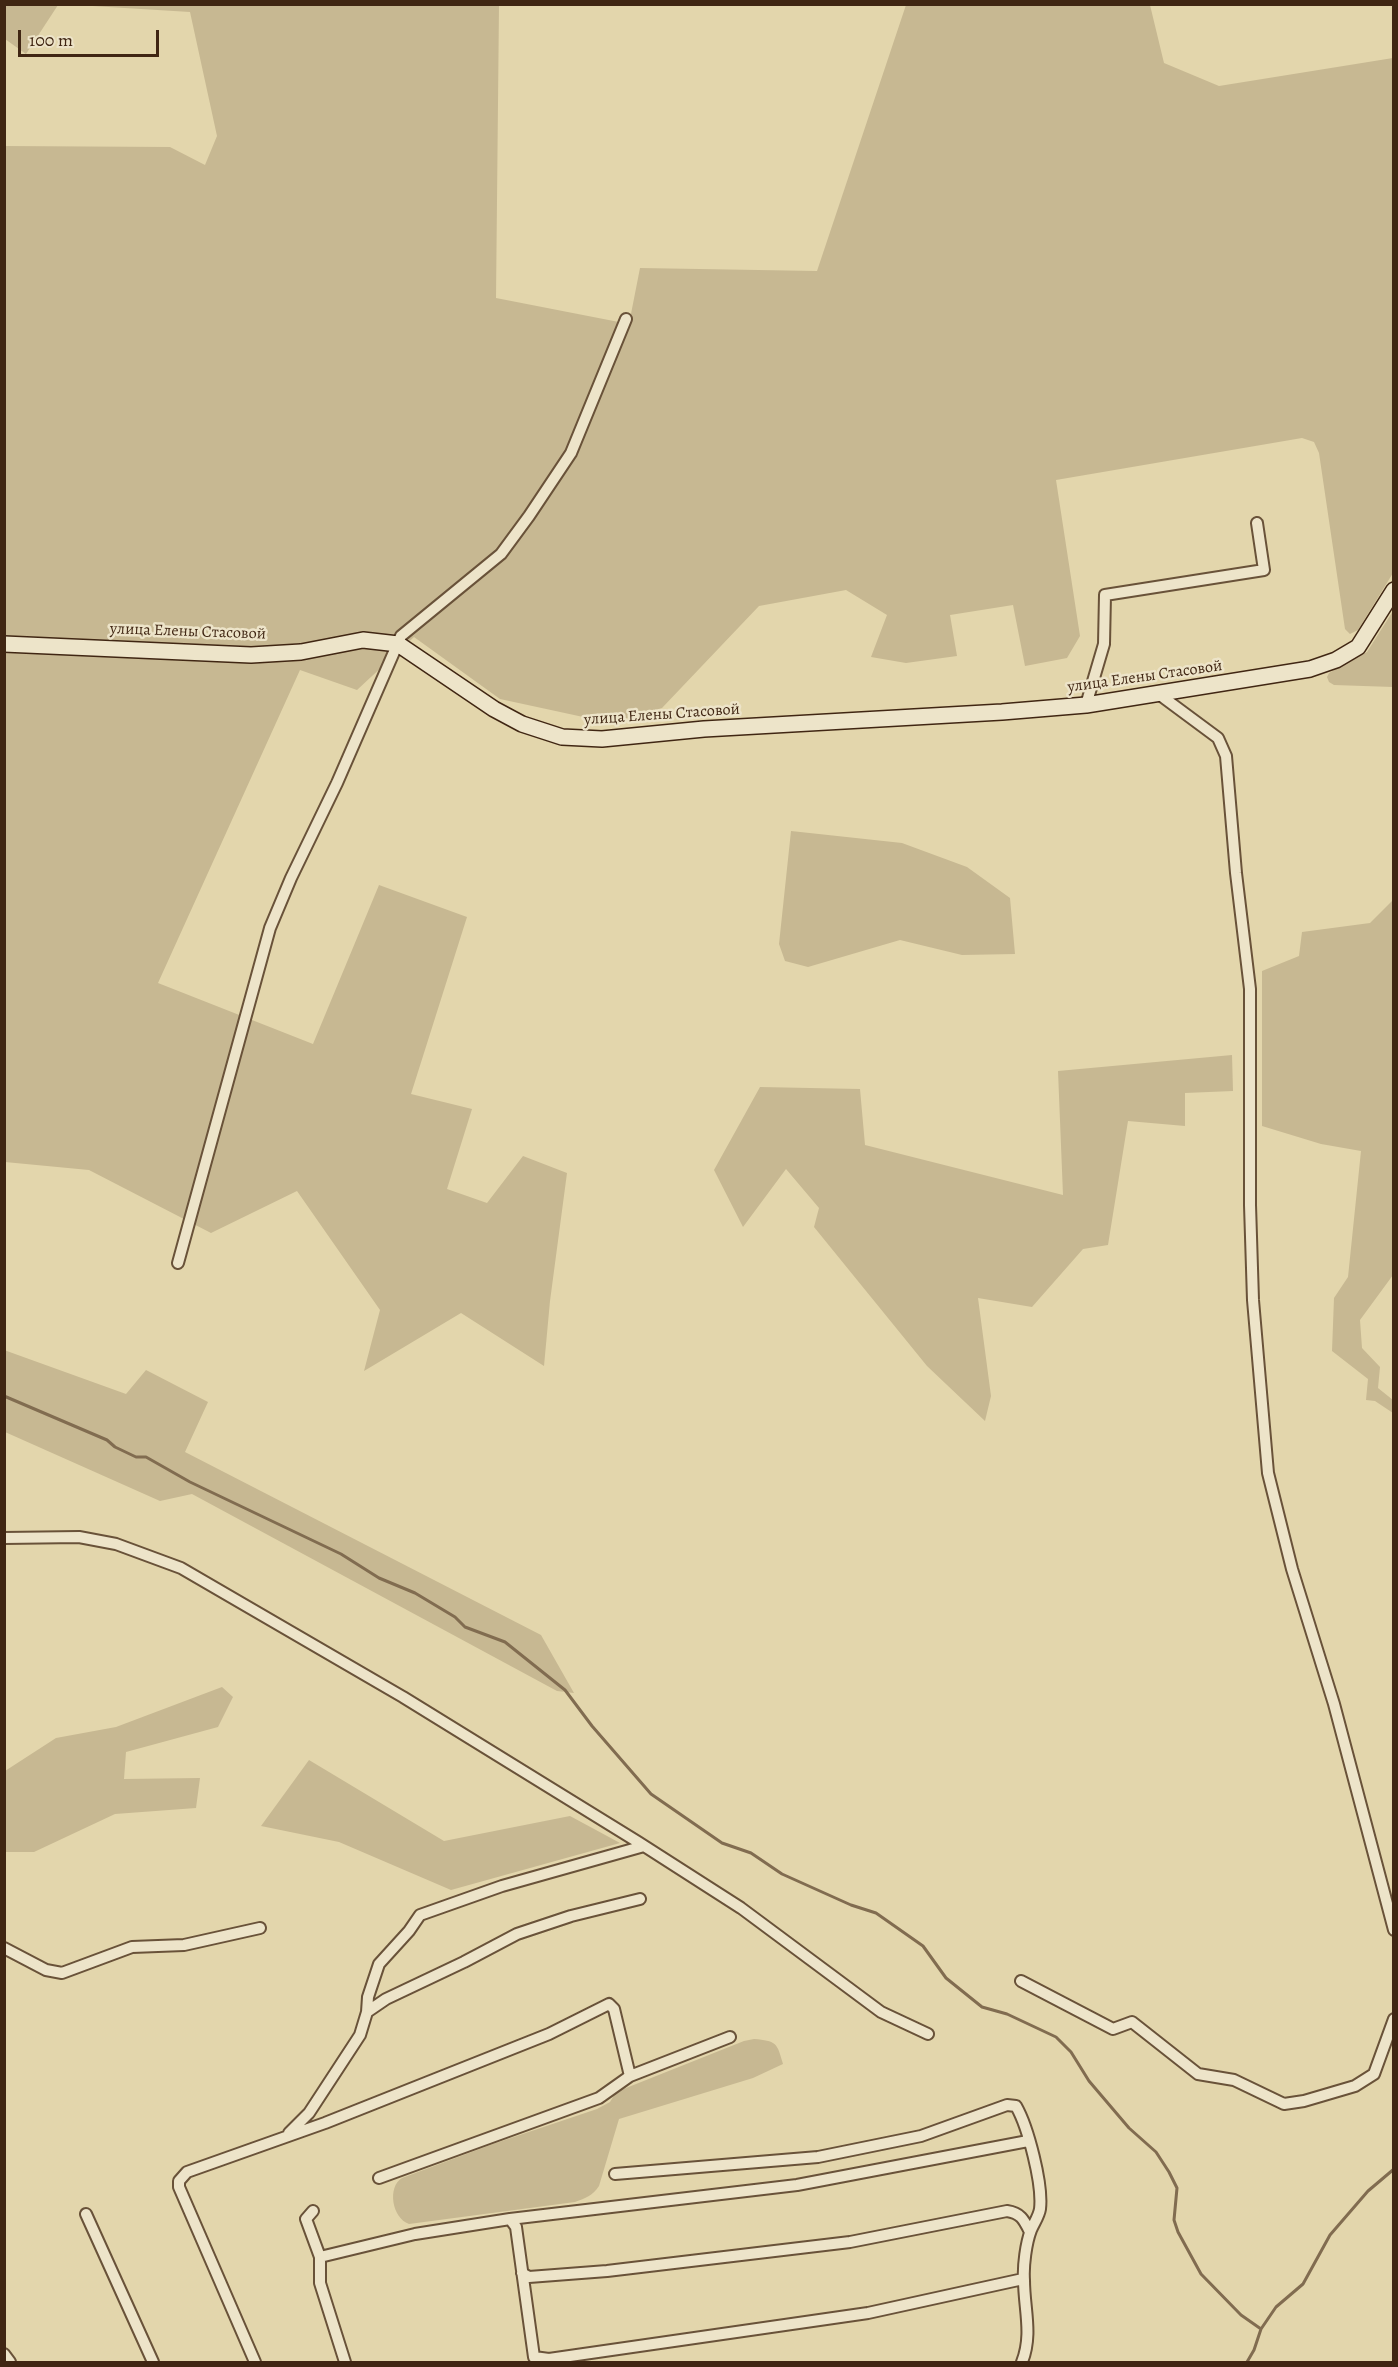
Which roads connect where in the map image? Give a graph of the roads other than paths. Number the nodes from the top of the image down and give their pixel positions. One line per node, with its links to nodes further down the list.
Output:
1 (626, 319): 5 (street)
2 (1257, 523): 7 (street)
3 (1394, 590): 6 (main road, улица Елены Стасовой)
4 (4, 644): 5 (main road, улица Елены Стасовой)
5 (398, 644): 7 (main road, улица Елены Стасовой); 8 (street)
6 (1160, 694): 7 (main road, улица Елены Стасовой); 13 (street)
7 (1086, 705)
8 (178, 1263)
9 (4, 1538): 10 (street)
10 (644, 1846): 16 (street); 18 (street)
11 (640, 1899): 16 (street)
12 (260, 1928): 14 (street)
13 (1394, 1930)
14 (4, 1948)
15 (1021, 1981): 17 (street)
16 (367, 2012): 21 (street)
17 (1394, 2019)
18 (928, 2034)
19 (730, 2037): 20 (street)
20 (630, 2076): 21 (street); 24 (street)
21 (286, 2136): 35 (street)
22 (1028, 2141): 23 (street); 27 (street); 28 (street)
23 (615, 2174)
24 (379, 2178)
25 (313, 2211): 29 (street)
26 (86, 2214): 34 (street)
27 (510, 2219): 29 (street); 30 (street)
28 (1030, 2232): 30 (street); 31 (street)
29 (320, 2257): 36 (street)
30 (522, 2273): 31 (street)
31 (1023, 2279): 37 (street)
32 (4, 2354): 33 (street)
33 (10, 2362)
34 (153, 2362)
35 (255, 2362)
36 (345, 2362)
37 (1022, 2362)

